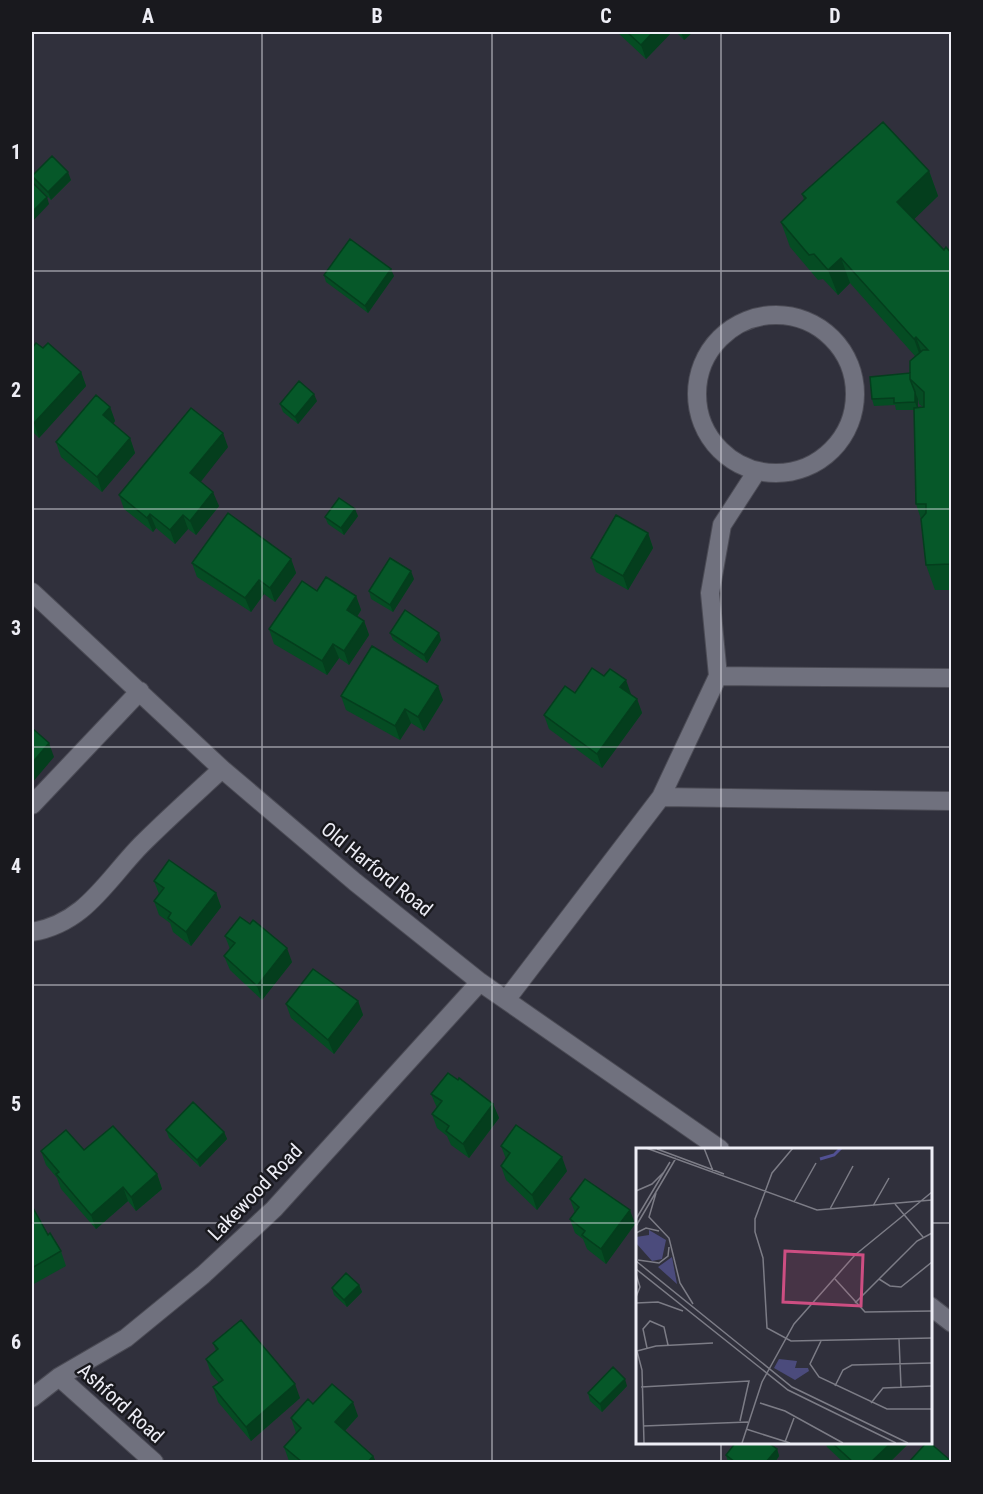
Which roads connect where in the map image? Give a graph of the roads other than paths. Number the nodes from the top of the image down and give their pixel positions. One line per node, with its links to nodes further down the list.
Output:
1 (758, 471): 1 (street); 3 (street)
2 (32, 592): 5 (street, Old Harford Road)
3 (718, 676): 4 (street); 7 (street)
4 (951, 678)
5 (140, 691): 6 (street, Old Harford Road); 9 (street)
6 (222, 769): 10 (street); 11 (street, Old Harford Road)
7 (661, 797): 8 (street); 12 (street)
8 (951, 801)
9 (32, 805)
10 (32, 932)
11 (480, 982): 12 (street, Old Harford Road); 16 (street, Lakewood Road)
12 (506, 1000): 13 (street, Old Harford Road)
13 (719, 1148)
14 (932, 1308): 15 (street)
15 (951, 1323)
16 (59, 1377): 17 (street, Lakewood Road); 18 (street, Ashford Road)
17 (32, 1398)
18 (154, 1462)

